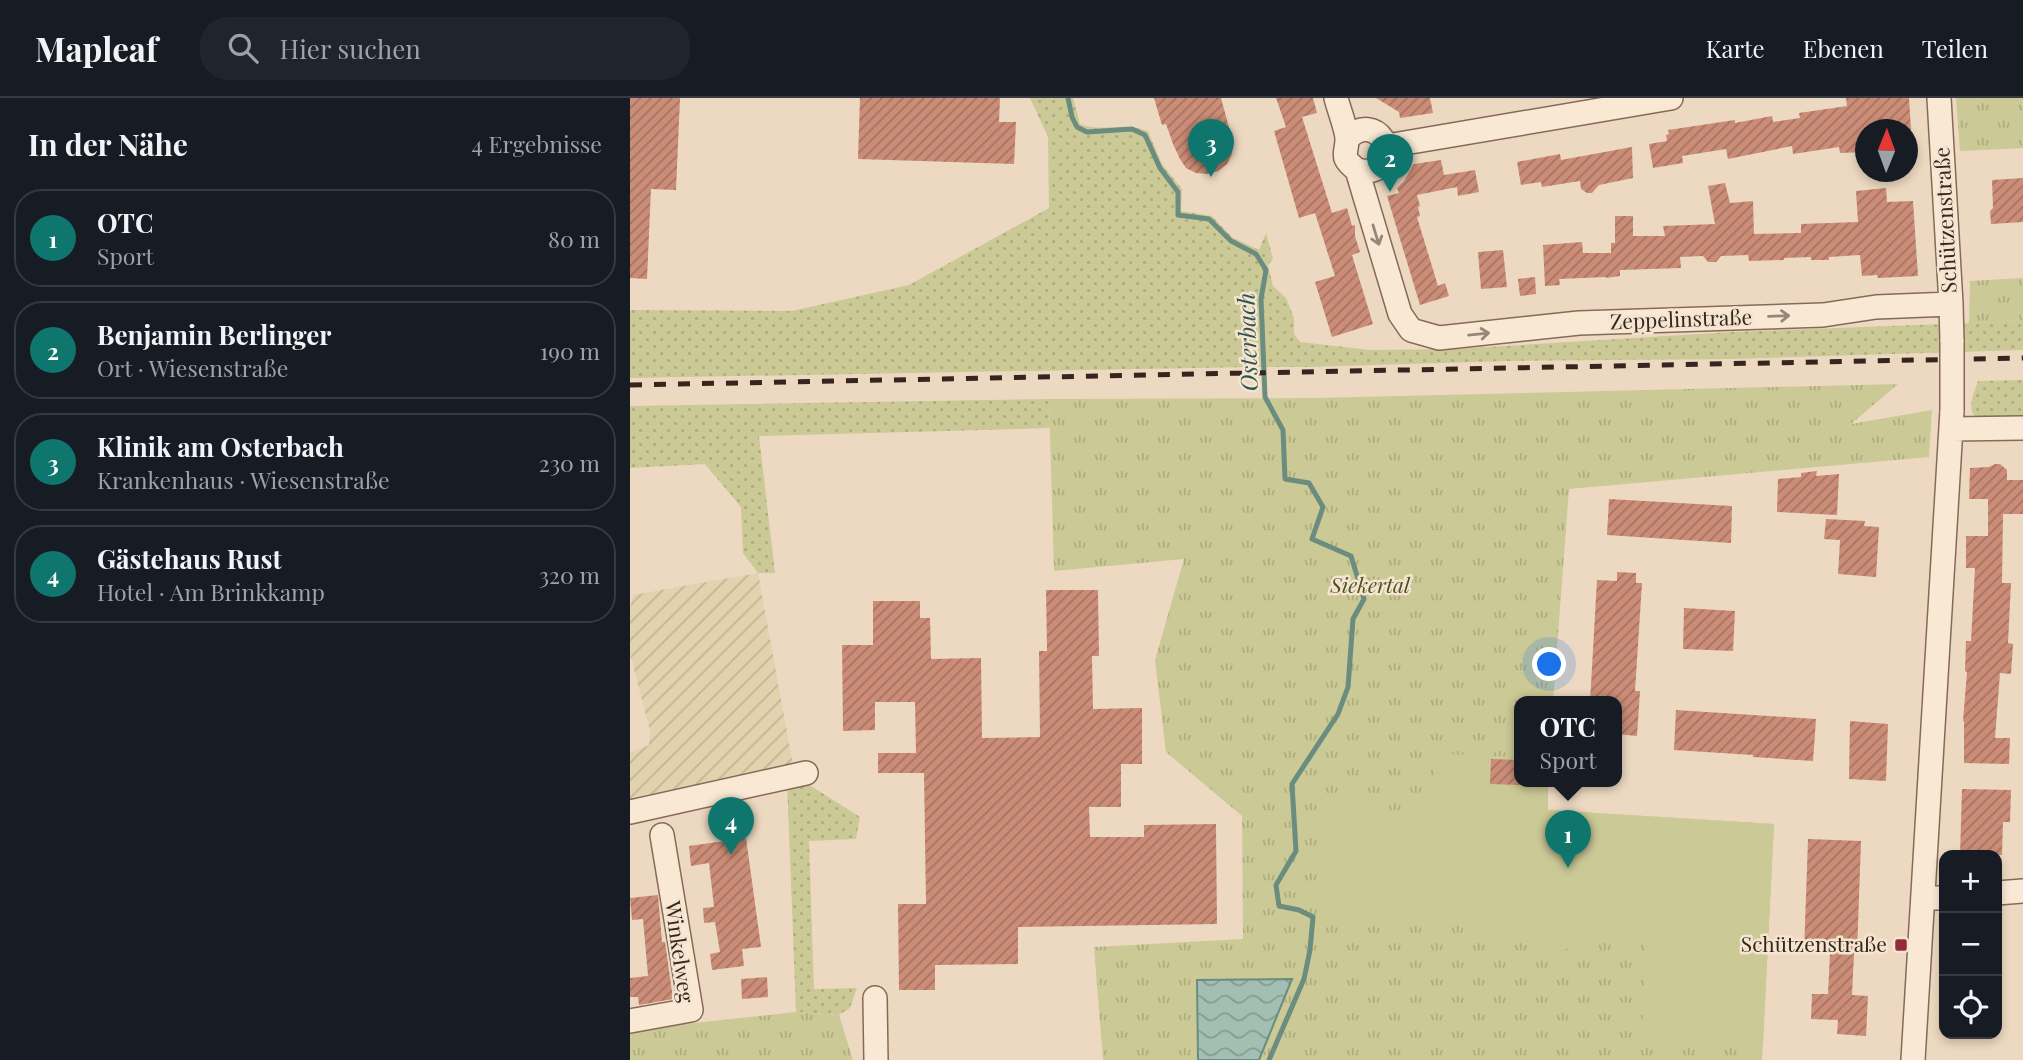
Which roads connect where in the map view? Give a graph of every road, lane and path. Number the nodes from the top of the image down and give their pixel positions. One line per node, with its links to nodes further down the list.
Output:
1 (1336, 98): 4 (street)
2 (1671, 98): 5 (street)
3 (1939, 98): 7 (street, Schützenstraße)
4 (1347, 139): 5 (street); 6 (street)
5 (1387, 146): 6 (street)
6 (1357, 170): 7 (street, Zeppelinstraße, one-way to 7)
7 (1951, 322): 8 (street, Schützenstraße, bridge)
8 (1952, 420): 9 (street); 15 (street)
9 (2023, 428)
10 (806, 773): 11 (street)
11 (630, 812)
12 (662, 835): 17 (street, Winkelweg)
13 (2023, 891): 14 (street)
14 (2002, 893)
15 (1934, 898): 19 (street)
16 (875, 998): 18 (street)
17 (630, 1021)
18 (876, 1060)
19 (1913, 1060)

